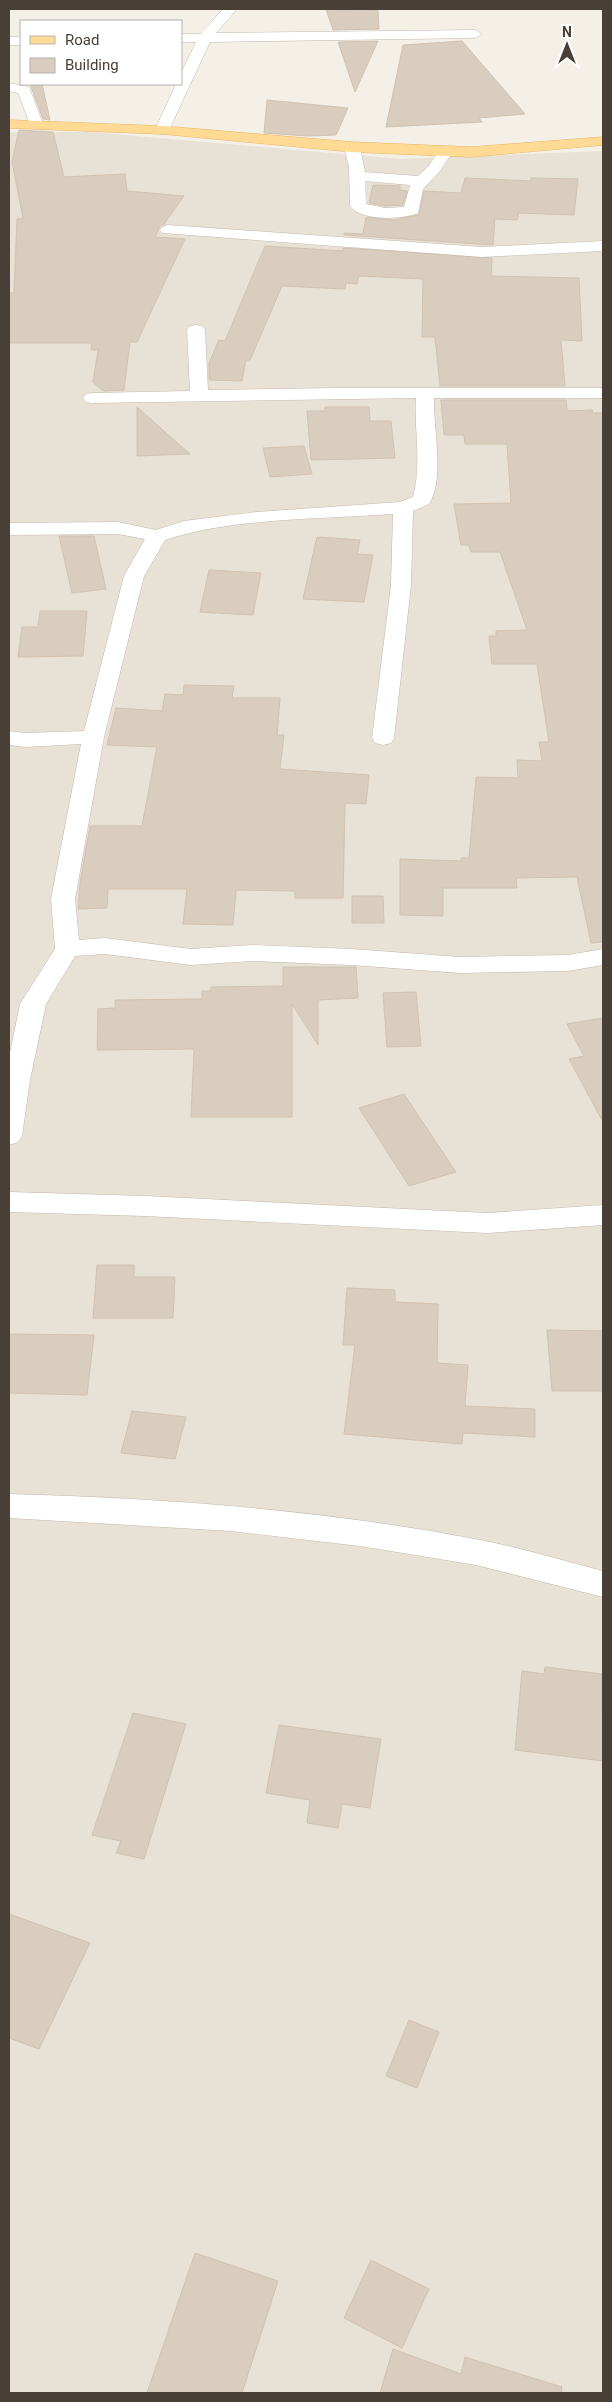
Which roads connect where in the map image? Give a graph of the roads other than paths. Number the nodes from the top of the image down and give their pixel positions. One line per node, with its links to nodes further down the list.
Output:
1 (230, 9): 4 (street)
2 (475, 34): 4 (street)
3 (182, 38): 4 (street)
4 (204, 38): 8 (street)
5 (9, 87): 7 (street)
6 (9, 124): 7 (main road)
7 (36, 124): 8 (main road)
8 (162, 130): 10 (main road)
9 (603, 141): 11 (main road)
10 (352, 147): 11 (main road); 12 (street)
11 (445, 152): 13 (street)
12 (357, 176): 13 (street); 13 (street)
13 (422, 181)
14 (168, 230): 15 (street)
15 (603, 246)
16 (196, 330): 19 (street)
17 (425, 393): 18 (street); 19 (street); 21 (street)
18 (603, 393)
19 (199, 396): 20 (street)
20 (92, 398)
21 (403, 508): 23 (street); 26 (street)
22 (9, 529): 23 (street)
23 (158, 536): 24 (street)
24 (93, 737): 25 (street); 27 (street)
25 (9, 738)
26 (383, 738)
27 (67, 949): 28 (street); 29 (street)
28 (603, 957)
29 (9, 1136)
30 (9, 1202): 31 (street)
31 (603, 1215)
32 (9, 1506): 33 (street)
33 (603, 1584)

